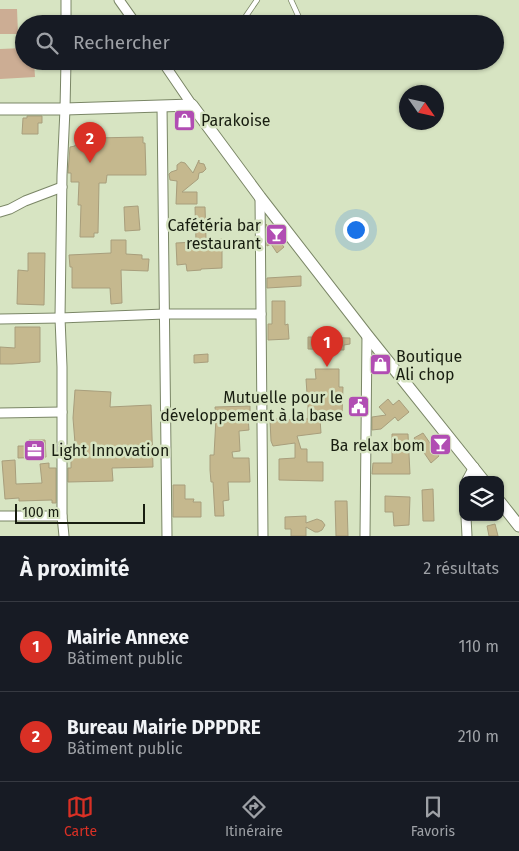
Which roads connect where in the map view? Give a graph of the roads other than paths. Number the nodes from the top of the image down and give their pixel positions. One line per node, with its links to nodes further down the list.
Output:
1 (66, 0): 5 (street)
2 (119, 0): 6 (street)
3 (256, 0): 7 (lane)
4 (291, 0): 8 (lane)
5 (66, 15)
6 (130, 15)
7 (247, 15)
8 (298, 15)
9 (66, 70): 14 (street)
10 (168, 70): 11 (street)
11 (192, 105): 12 (street); 16 (street)
12 (162, 106): 14 (street); 18 (street)
13 (0, 109): 14 (street)
14 (65, 109): 15 (street)
15 (62, 187): 17 (street); 20 (street)
16 (260, 196): 19 (street); 22 (street)
17 (0, 212)
18 (165, 314): 19 (street); 20 (street); 34 (street)
19 (261, 314): 35 (street)
20 (60, 318): 21 (street); 23 (street)
21 (0, 319)
22 (367, 335): 25 (street); 36 (street)
23 (62, 412): 24 (street); 30 (street)
24 (0, 413)
25 (474, 468): 26 (street); 27 (street)
26 (469, 476)
27 (480, 476)
28 (504, 507): 32 (street)
29 (0, 516): 30 (street)
30 (62, 516): 33 (street)
31 (466, 521): 37 (street)
32 (519, 526)
33 (64, 536)
34 (167, 536)
35 (263, 536)
36 (365, 536)
37 (467, 536)

